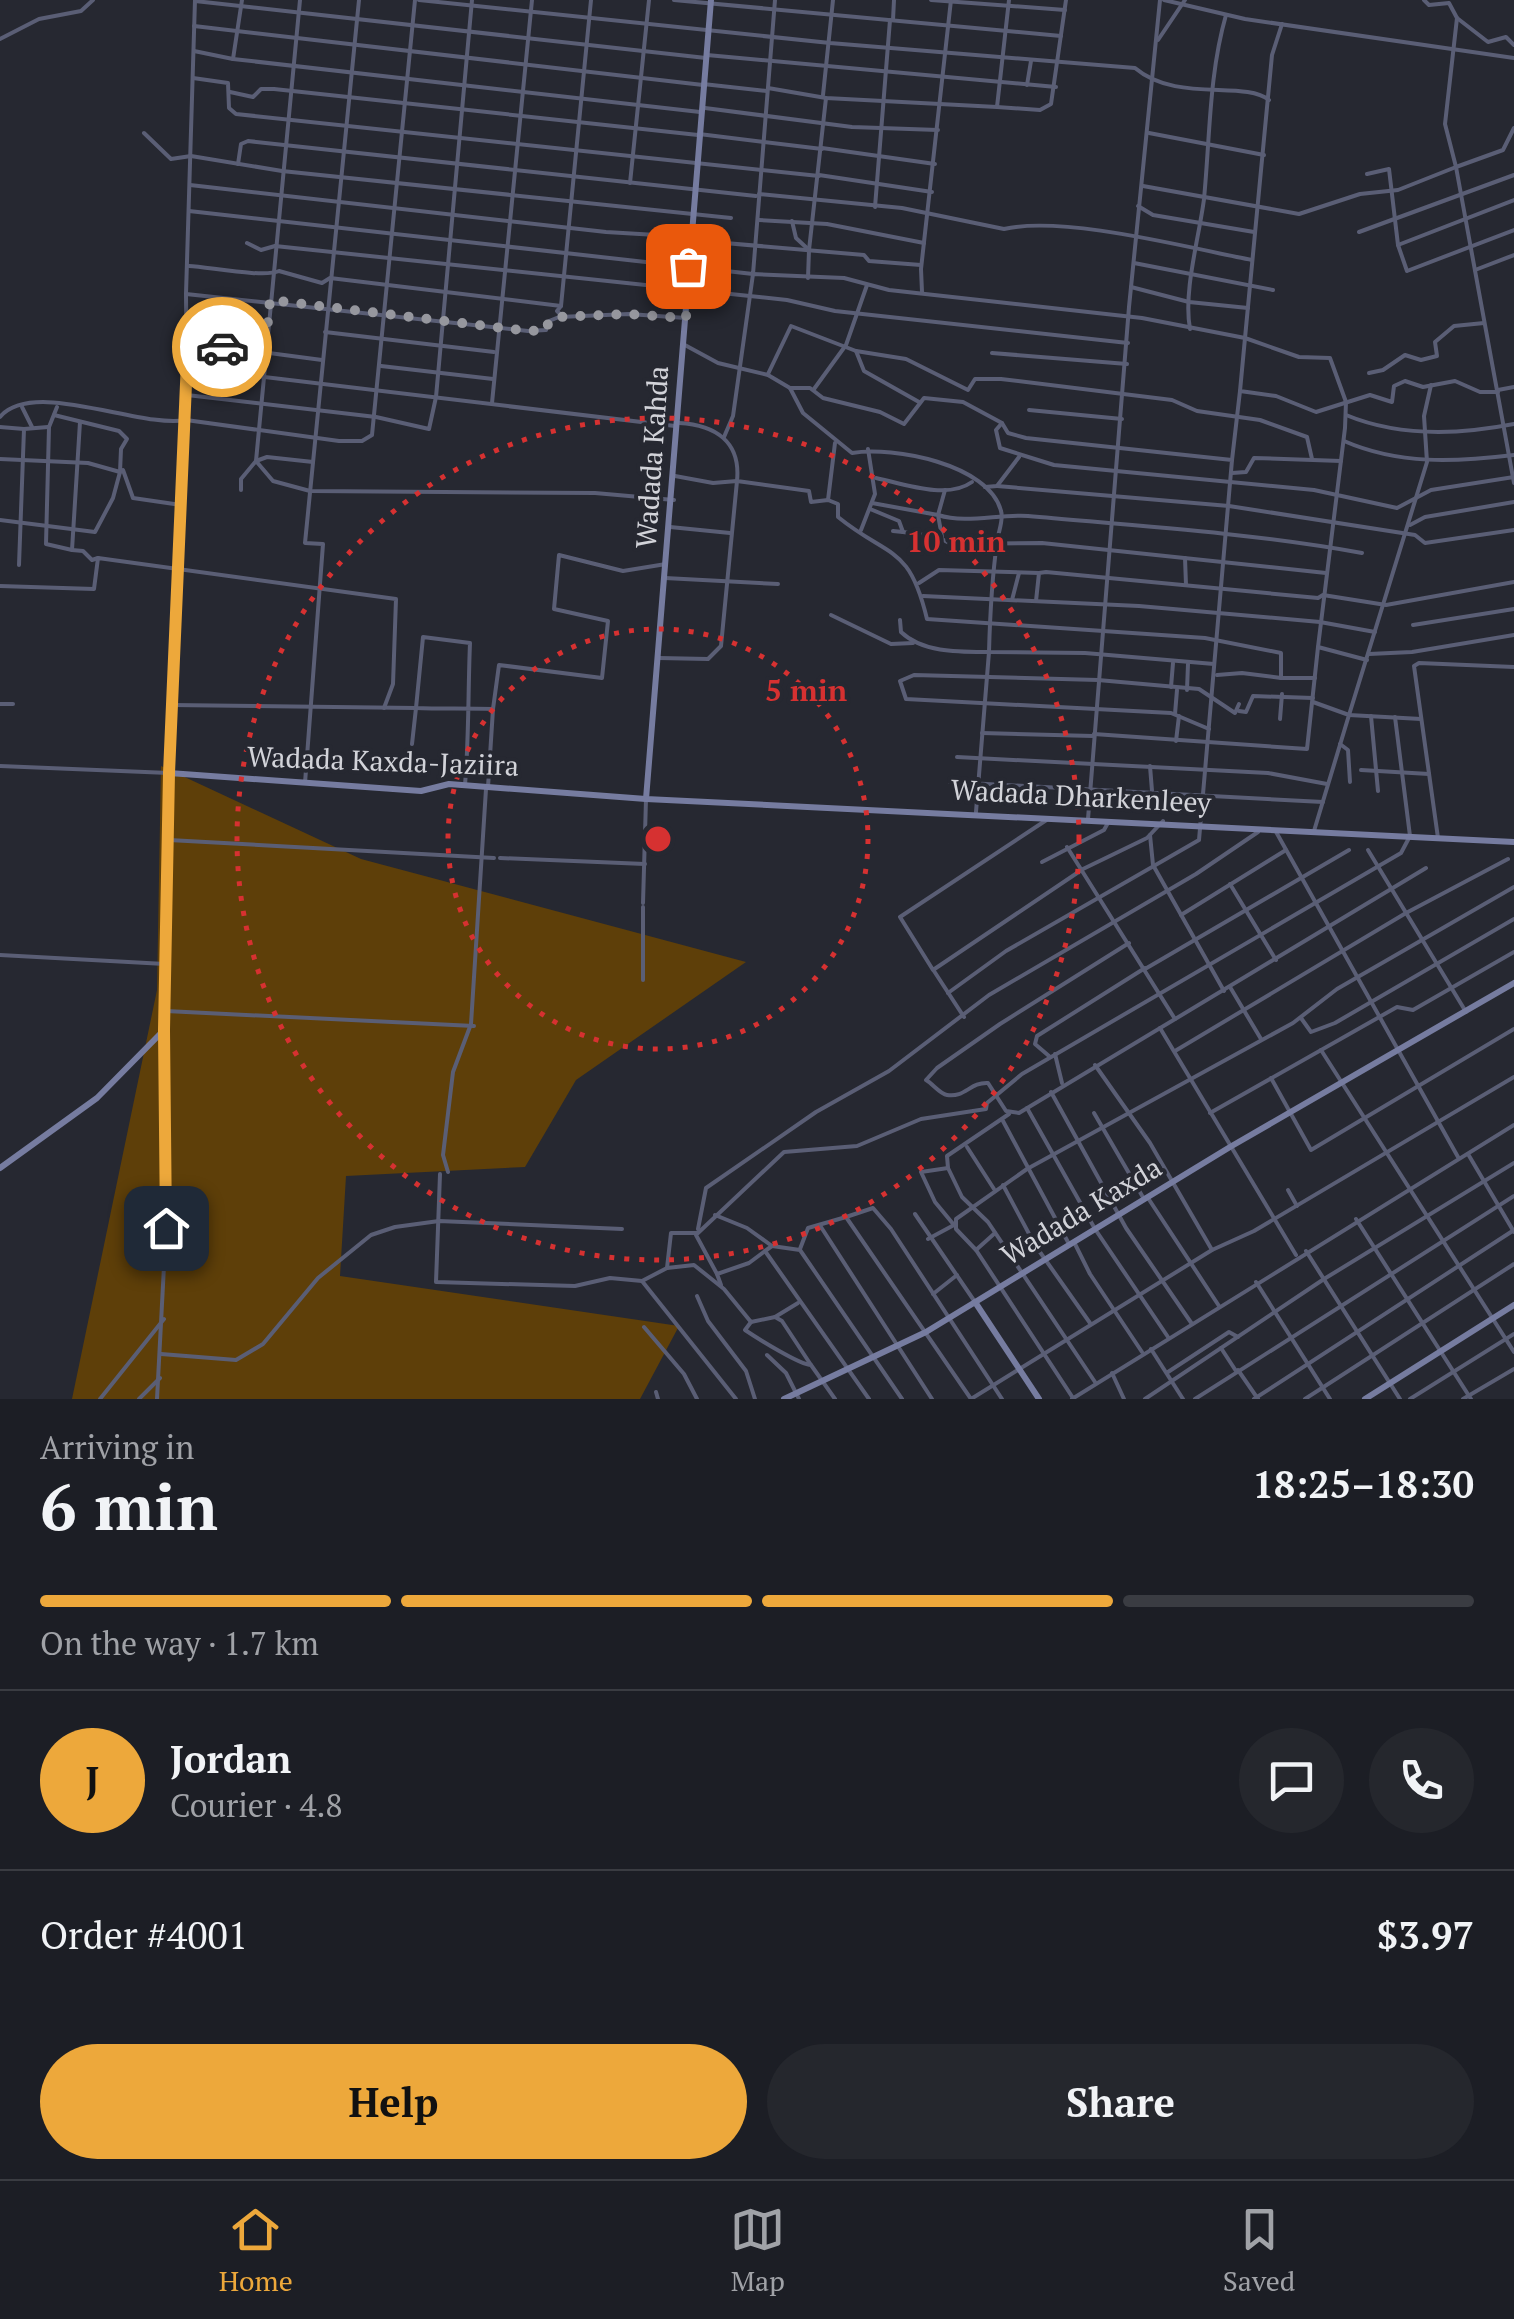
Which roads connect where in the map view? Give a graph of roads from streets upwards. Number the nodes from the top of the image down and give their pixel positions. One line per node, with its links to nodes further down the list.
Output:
1 (93, 0): 46 (street)
2 (300, 0): 27 (street)
3 (359, 0): 32 (street)
4 (417, 0): 22 (street); 37 (street)
5 (532, 0): 26 (street)
6 (591, 0): 31 (street)
7 (648, 0): 34 (street)
8 (674, 0): 17 (street)
9 (775, 0): 24 (street)
10 (833, 0): 28 (street)
11 (894, 0): 33 (street)
12 (930, 0): 18 (street)
13 (1066, 0): 25 (street)
14 (1162, 0): 19 (street); 49 (street)
15 (1424, 0): 30 (street)
16 (195, 1): 21 (street); 36 (street)
17 (711, 1): 24 (street); 39 (street, Wadada Kahda)
18 (950, 1): 23 (street); 38 (street)
19 (1184, 2): 29 (street); 49 (street)
20 (1459, 2): 30 (street)
21 (241, 3): 27 (street); 40 (street)
22 (472, 3): 26 (street); 41 (street)
23 (1009, 3): 25 (street); 42 (street)
24 (774, 10): 28 (street); 44 (street)
25 (1064, 10): 43 (street)
26 (532, 12): 31 (street); 45 (street)
27 (299, 13): 32 (street); 47 (street)
28 (831, 14): 33 (street); 48 (street)
29 (1226, 15): 35 (street); 87 (street)
30 (1457, 15): 52 (street); 54 (street)
31 (589, 18): 34 (street); 51 (street)
32 (356, 19): 37 (street); 50 (street)
33 (892, 20): 38 (street); 53 (street)
34 (647, 24): 39 (street); 57 (street)
35 (1282, 24): 54 (street); 92 (street)
36 (194, 26): 40 (street); 55 (street)
37 (412, 26): 41 (street); 56 (street)
38 (948, 26): 42 (street); 58 (street)
39 (710, 31): 44 (street); 59 (street, Wadada Kahda)
40 (237, 32): 47 (street); 63 (street)
41 (469, 32): 45 (street); 60 (street)
42 (1006, 32): 43 (street); 61 (street)
43 (1061, 36): 67 (street)
44 (773, 37): 48 (street); 64 (street)
45 (527, 38): 51 (street); 66 (street)
46 (0, 39)
47 (296, 39): 50 (street); 68 (street)
48 (830, 43): 53 (street); 69 (street)
49 (1156, 44): 77 (street)
50 (352, 45): 56 (street); 72 (street)
51 (586, 45): 57 (street); 70 (street)
52 (1514, 46)
53 (889, 48): 58 (street); 71 (street)
54 (1454, 48): 62 (street); 130 (street)
55 (194, 50): 63 (street); 75 (street)
56 (410, 52): 60 (street); 76 (street)
57 (644, 52): 59 (street); 73 (street)
58 (946, 53): 61 (street); 74 (street)
59 (706, 56): 64 (street); 79 (street, Wadada Kahda)
60 (466, 58): 66 (street); 78 (street)
61 (1004, 58): 65 (street); 80 (street)
62 (1514, 58)
63 (234, 60): 68 (street)
64 (770, 61): 69 (street); 83 (street)
65 (1031, 61): 67 (street); 81 (street)
66 (525, 64): 70 (street); 84 (street)
67 (1058, 64): 77 (street); 82 (street)
68 (292, 65): 72 (street); 86 (street)
69 (828, 67): 71 (street); 89 (street)
70 (584, 71): 73 (street); 88 (street)
71 (885, 71): 74 (street); 91 (street)
72 (349, 72): 76 (street); 90 (street)
73 (641, 77): 79 (street); 93 (street)
74 (942, 77): 80 (street); 94 (street)
75 (193, 78): 85 (street); 123 (street)
76 (407, 78): 78 (street); 95 (street)
77 (1152, 83): 87 (street); 111 (street)
78 (464, 84): 84 (street); 97 (street)
79 (703, 84): 83 (street); 98 (street, Wadada Kahda)
80 (1001, 84): 81 (street); 96 (street)
81 (1026, 86): 82 (street)
82 (1056, 88): 96 (street)
83 (768, 89): 89 (street); 99 (street)
84 (524, 91): 88 (street); 101 (street)
85 (230, 92): 86 (street); 100 (street)
86 (290, 92): 90 (street); 100 (street)
87 (1213, 93): 92 (street); 117 (street)
88 (580, 97): 93 (street); 102 (street)
89 (825, 97): 91 (street); 104 (street)
90 (348, 98): 95 (street); 103 (street)
91 (882, 98): 94 (street); 107 (street)
92 (1269, 100): 122 (street)
93 (638, 103): 98 (street); 105 (street)
94 (940, 103): 96 (street); 109 (street)
95 (406, 104): 97 (street); 108 (street)
96 (997, 107)
97 (462, 110): 101 (street); 113 (street)
98 (701, 110): 99 (street); 112 (street, Wadada Kahda)
99 (766, 117): 104 (street); 114 (street)
100 (287, 118): 103 (street); 115 (street)
101 (520, 118): 102 (street); 116 (street)
102 (578, 120): 105 (street); 119 (street)
103 (345, 124): 108 (street); 120 (street)
104 (824, 124): 107 (street); 118 (street)
105 (636, 126): 112 (street); 121 (street)
106 (1514, 128): 130 (street)
107 (879, 129): 109 (street); 124 (street)
108 (402, 130): 113 (street); 125 (street)
109 (938, 130): 129 (street)
110 (144, 133): 123 (street)
111 (1148, 133): 117 (street); 143 (street)
112 (699, 134): 114 (street); 126 (street, Wadada Kahda)
113 (460, 136): 116 (street); 127 (street)
114 (764, 141): 118 (street); 133 (street)
115 (285, 144): 120 (street); 128 (street); 132 (street)
116 (517, 144): 119 (street); 131 (street)
117 (1208, 145): 122 (street); 152 (street)
118 (822, 148): 124 (street); 137 (street)
119 (575, 150): 121 (street); 138 (street)
120 (342, 151): 125 (street); 136 (street)
121 (634, 155): 126 (street); 140 (street)
122 (1264, 155): 160 (street)
123 (191, 156): 128 (street); 142 (street)
124 (877, 156): 129 (street); 139 (street)
125 (400, 157): 127 (street); 141 (street)
126 (697, 162): 133 (street); 146 (street, Wadada Kahda)
127 (457, 163): 131 (street); 144 (street)
128 (238, 164): 132 (street)
129 (935, 164): 147 (street)
130 (1456, 167): 145 (street); 148 (street)
131 (514, 169): 138 (street); 151 (street)
132 (282, 170): 136 (street); 150 (street)
133 (763, 170): 137 (street); 149 (street)
134 (1367, 174): 145 (street)
135 (1514, 174): 148 (street)
136 (339, 176): 141 (street); 155 (street)
137 (819, 176): 139 (street); 153 (street)
138 (572, 177): 140 (street); 156 (street)
139 (876, 181): 147 (street); 158 (street)
140 (630, 182): 146 (street)
141 (398, 183): 144 (street); 159 (street)
142 (190, 185): 150 (street); 161 (street)
143 (1143, 186): 152 (street); 157 (street)
144 (454, 190): 151 (street); 163 (street)
145 (1391, 190): 160 (street); 166 (street)
146 (694, 191): 149 (street); 164 (street, Wadada Kahda)
147 (932, 192): 162 (street)
148 (1461, 193): 166 (street); 167 (street)
149 (758, 195): 153 (street); 169 (street)
150 (279, 196): 155 (street); 173 (street)
151 (512, 197): 156 (street); 168 (street)
152 (1204, 197): 160 (street); 172 (street)
153 (816, 200): 158 (street); 171 (street)
154 (1514, 200): 167 (street)
155 (337, 202): 159 (street); 175 (street)
156 (571, 203): 164 (street); 174 (street)
157 (1138, 206): 172 (street); 180 (street)
158 (875, 207): 162 (street)
159 (396, 208): 163 (street); 179 (street)
160 (1259, 208): 177 (street)
161 (188, 211): 173 (street); 199 (street)
162 (928, 215): 180 (street); 183 (street)
163 (454, 216): 168 (street); 182 (street)
164 (692, 216): 165 (street); 181 (street, Wadada Kahda)
165 (731, 218)
166 (1397, 218): 178 (street); 186 (street)
167 (1466, 218): 185 (street); 186 (street)
168 (510, 219): 174 (street); 189 (street)
169 (758, 220): 170 (street); 188 (street)
170 (792, 221): 171 (street); 191 (street)
171 (814, 223): 183 (street); 191 (street)
172 (1200, 223): 177 (street); 190 (street)
173 (276, 224): 175 (street); 187 (street)
174 (568, 226): 181 (street); 193 (street)
175 (334, 229): 179 (street); 192 (street)
176 (1514, 230): 185 (street)
177 (1256, 232): 196 (street)
178 (1358, 232)
179 (393, 234): 182 (street); 195 (street)
180 (1137, 237): 190 (street); 197 (street)
181 (690, 238): 188 (street); 200 (street, Wadada Kahda)
182 (452, 241): 189 (street); 201 (street)
183 (924, 242): 198 (street)
184 (247, 243): 187 (street)
185 (1471, 244): 186 (street); 202 (street)
186 (1398, 245)
187 (275, 246): 192 (street); 203 (street)
188 (756, 246): 191 (street); 205 (street)
189 (508, 248): 193 (street); 204 (street)
190 (1197, 249): 196 (street); 206 (street)
191 (809, 250): 198 (street); 208 (street)
192 (332, 253): 195 (street); 207 (street)
193 (568, 255): 200 (street); 209 (street)
194 (1514, 255): 202 (street)
195 (390, 260): 201 (street); 210 (street)
196 (1252, 260): 212 (street)
197 (1134, 263): 206 (street); 213 (street)
198 (921, 265): 216 (street)
199 (189, 266): 203 (street); 218 (street)
200 (688, 266): 205 (street); 215 (street, Wadada Kahda)
201 (447, 267): 204 (street); 217 (street)
202 (1475, 270): 232 (street)
203 (272, 274): 207 (street); 220 (street)
204 (505, 274): 209 (street); 221 (street)
205 (753, 274): 208 (street); 219 (street)
206 (1193, 275): 212 (street); 222 (street)
207 (330, 278): 210 (street); 223 (street)
208 (808, 278): 211 (street)
209 (564, 279): 215 (street); 224 (street)
210 (386, 284): 217 (street); 227 (street)
211 (867, 286): 216 (street); 226 (street)
212 (1250, 286): 214 (street); 225 (street)
213 (1130, 287): 222 (street); 228 (street)
214 (1274, 290)
215 (686, 292): 219 (street); 230 (street, Wadada Kahda)
216 (922, 292): 228 (street)
217 (444, 293): 221 (street); 231 (street)
218 (186, 294): 220 (street); 238 (street)
219 (753, 298): 226 (street); 252 (street)
220 (270, 300): 223 (street); 244 (street)
221 (503, 300): 224 (street); 233 (street)
222 (1189, 302): 225 (street); 234 (street)
223 (327, 306): 227 (street); 235 (street)
224 (561, 306): 229 (street)
225 (1248, 308): 237 (street)
226 (857, 312): 240 (street); 242 (street)
227 (385, 313): 231 (street); 236 (street)
228 (1130, 317): 234 (street); 240 (street)
229 (563, 318): 230 (street); 233 (street)
230 (686, 318): 239 (street, Wadada Kahda)
231 (443, 320): 233 (street); 241 (street)
232 (1484, 323): 253 (street); 264 (street)
233 (498, 327): 246 (street)
234 (1190, 329): 237 (street)
235 (325, 332): 236 (street); 248 (street)
236 (383, 338): 241 (street); 251 (street)
237 (1245, 338): 265 (street); 270 (street)
238 (185, 342): 243 (street); 249 (street)
239 (683, 344): 252 (street); 286 (street, Wadada Kahda)
240 (1128, 344): 250 (street)
241 (441, 345): 246 (street); 254 (street)
242 (846, 345): 245 (street); 255 (street); 263 (street)
243 (205, 346): 244 (street); 249 (street)
244 (265, 351): 248 (street); 256 (street)
245 (856, 351): 266 (street); 269 (street)
246 (496, 352): 257 (street)
247 (992, 354): 250 (street)
248 (322, 360): 258 (street)
249 (187, 364): 256 (street); 267 (street)
250 (1127, 364): 266 (street)
251 (381, 366): 254 (street); 262 (street)
252 (739, 368): 255 (street); 295 (street)
253 (1370, 373)
254 (437, 374): 257 (street); 268 (street)
255 (768, 375): 261 (street)
256 (261, 378): 258 (street); 273 (street)
257 (493, 379): 271 (street)
258 (320, 384): 262 (street); 276 (street)
259 (1432, 385): 264 (street); 270 (street); 293 (street)
260 (1514, 387): 264 (street)
261 (790, 388): 263 (street); 299 (street)
262 (379, 390): 268 (street); 279 (street)
263 (814, 390): 269 (street)
264 (1498, 391): 288 (street)
265 (1240, 392): 270 (street); 281 (street)
266 (1125, 393): 281 (street); 282 (street)
267 (187, 395): 273 (street); 283 (street)
268 (436, 397): 271 (street); 279 (street)
269 (920, 402): 285 (street)
270 (1346, 402): 278 (street)
271 (492, 404): 286 (street)
272 (58, 405): 274 (street); 277 (street); 283 (street)
273 (259, 405): 276 (street); 294 (street)
274 (22, 407): 280 (street); 289 (street)
275 (1029, 410): 282 (street)
276 (318, 412): 279 (street); 296 (street)
277 (54, 415): 284 (street); 290 (street)
278 (1346, 415): 293 (street); 298 (street)
279 (376, 416): 296 (street)
280 (0, 417)
281 (1236, 418): 305 (street); 307 (street)
282 (1122, 419): 300 (street)
283 (186, 420): 294 (street); 334 (street)
284 (80, 422): 313 (street); 315 (street)
285 (1002, 423): 300 (street); 303 (street)
286 (679, 424): 295 (street); 317 (street, Wadada Kahda)
287 (1514, 424): 288 (street)
288 (1503, 426): 293 (street); 302 (street)
289 (32, 427): 290 (street); 292 (street)
290 (50, 427): 312 (street)
291 (1, 429): 292 (street); 297 (street)
292 (24, 429): 306 (street)
293 (1425, 430): 311 (street)
294 (258, 432): 296 (street); 308 (street)
295 (724, 437): 320 (street)
296 (315, 438): 310 (street)
297 (0, 440)
298 (1344, 441): 309 (street); 311 (street)
299 (835, 443): 301 (street); 331 (street)
300 (1120, 445): 307 (street); 314 (street)
301 (868, 449): 318 (street); 321 (street)
302 (1511, 455): 311 (street); 319 (street)
303 (1018, 457): 314 (street); 323 (street)
304 (0, 459): 306 (street)
305 (1312, 459): 309 (street); 316 (street)
306 (25, 460): 312 (street); 342 (street)
307 (1232, 460): 316 (street)
308 (256, 461): 310 (street); 325 (street); 327 (street)
309 (1341, 461): 328 (street)
310 (313, 462): 327 (street)
311 (1427, 462): 332 (street)
312 (48, 463): 313 (street); 345 (street)
313 (78, 463): 315 (street); 347 (street)
314 (1117, 468): 322 (street); 329 (street)
315 (120, 472): 334 (street); 347 (street)
316 (1232, 473): 322 (street)
317 (675, 476): 320 (street); 330 (street, Wadada Kahda)
318 (876, 478): 326 (street); 335 (street)
319 (1514, 479): 332 (street)
320 (737, 481): 331 (street); 351 (street)
321 (972, 482): 324 (street); 326 (street)
322 (1230, 484): 328 (street); 336 (street)
323 (997, 486): 324 (street); 329 (street)
324 (985, 488): 338 (street)
325 (241, 490)
326 (945, 490): 339 (street)
327 (310, 491): 330 (street); 380 (street)
328 (1336, 494): 332 (street); 343 (street)
329 (1115, 496): 336 (street); 344 (street)
330 (674, 500): 348 (street, Wadada Kahda)
331 (828, 500): 350 (street)
332 (1417, 500): 346 (street)
333 (1514, 502): 346 (street)
334 (182, 505): 367 (street)
335 (871, 506): 337 (street); 341 (street); 350 (street)
336 (1229, 506): 343 (street); 354 (street)
337 (895, 508): 339 (street); 341 (street)
338 (1002, 514): 339 (street); 344 (street); 357 (street)
339 (938, 515): 356 (street)
340 (0, 520): 342 (street)
341 (899, 521): 353 (street)
342 (20, 522): 345 (street); 366 (street)
343 (1332, 522): 355 (street); 358 (street)
344 (1113, 524): 354 (street); 359 (street)
345 (48, 525): 347 (street); 360 (street)
346 (1410, 525): 355 (street)
347 (74, 526): 360 (street)
348 (670, 527): 351 (street); 365 (street, Wadada Kahda)
349 (1514, 530): 355 (street)
350 (861, 531): 376 (street)
351 (731, 532): 375 (street)
352 (893, 532): 353 (street)
353 (903, 532): 356 (street)
354 (1225, 533): 358 (street); 364 (street)
355 (1408, 534): 388 (street)
356 (941, 538): 357 (street)
357 (996, 544): 359 (street); 368 (street)
358 (1329, 547): 361 (street); 371 (street)
359 (1110, 549): 363 (street); 372 (street)
360 (72, 550): 362 (street)
361 (1362, 553)
362 (98, 558): 367 (street); 379 (street)
363 (1185, 558): 364 (street); 378 (street)
364 (1222, 562): 371 (street); 381 (street)
365 (666, 564): 373 (street, Wadada Kahda); 429 (street)
366 (18, 565)
367 (178, 568): 380 (street); 422 (street)
368 (994, 572): 369 (street); 376 (street); 384 (street)
369 (1018, 573): 370 (street); 385 (street)
370 (1039, 573): 372 (street); 386 (street)
371 (1326, 573): 382 (street)
372 (1108, 577): 378 (street); 387 (street)
373 (666, 578): 375 (street); 405 (street, Wadada Kahda)
374 (1514, 582): 388 (street)
375 (727, 583): 377 (street); 405 (street)
376 (918, 583): 383 (street)
377 (778, 584)
378 (1186, 585): 381 (street)
379 (0, 586)
380 (319, 588): 423 (street); 425 (street)
381 (1220, 588): 382 (street); 390 (street)
382 (1323, 594): 388 (street); 393 (street)
383 (922, 596): 384 (street); 394 (street)
384 (992, 600): 385 (street); 394 (street)
385 (1012, 600): 386 (street)
386 (1036, 601): 387 (street)
387 (1106, 604): 390 (street); 397 (street)
388 (1386, 605): 396 (street)
389 (1514, 609): 395 (street)
390 (1218, 613): 393 (street); 399 (street)
391 (831, 615): 400 (street)
392 (900, 620): 400 (street)
393 (1320, 622): 396 (street); 401 (street)
394 (990, 624): 397 (street); 402 (street)
395 (1413, 625)
396 (1376, 632): 404 (street)
397 (1104, 633): 399 (street); 403 (street)
398 (1514, 635): 404 (street)
399 (1215, 642): 408 (street); 412 (street)
400 (913, 643): 402 (street)
401 (1318, 648): 404 (street); 413 (street)
402 (988, 652): 403 (street); 411 (street)
403 (1100, 656): 406 (street); 414 (street)
404 (1368, 657): 431 (street)
405 (659, 658): 465 (street, Wadada Kahda)
406 (1173, 663): 407 (street); 415 (street)
407 (1188, 664): 408 (street); 416 (street)
408 (1214, 664): 410 (street)
409 (1514, 667): 434 (street)
410 (1215, 676): 412 (street); 418 (street)
411 (986, 678): 414 (street); 424 (street); 424 (street)
412 (1281, 678): 413 (street)
413 (1315, 678): 419 (street)
414 (1098, 680): 415 (street); 428 (street)
415 (1174, 688): 416 (street); 430 (street)
416 (1187, 690): 418 (street)
417 (1282, 694): 418 (street); 419 (street); 435 (street)
418 (1214, 696): 436 (street)
419 (1313, 700): 431 (street); 441 (street)
420 (0, 704): 421 (street)
421 (13, 704)
422 (172, 705): 423 (street); 451 (street)
423 (310, 706): 425 (street); 456 (street)
424 (983, 706): 428 (street); 437 (street)
425 (384, 708): 426 (street)
426 (416, 708): 427 (street); 427 (street); 440 (street)
427 (467, 708): 429 (street); 458 (street)
428 (1096, 708): 430 (street); 438 (street)
429 (493, 709): 460 (street)
430 (1177, 715): 436 (street); 439 (street)
431 (1349, 715): 432 (street); 442 (street)
432 (1370, 716): 433 (street); 450 (street)
433 (1395, 717): 434 (street); 452 (street)
434 (1421, 718): 453 (street)
435 (1280, 719)
436 (1209, 728): 441 (street)
437 (982, 733): 438 (street); 444 (street)
438 (1094, 735): 439 (street); 445 (street)
439 (1176, 741): 441 (street)
440 (412, 744)
441 (1206, 744): 448 (street)
442 (1340, 744): 455 (street); 457 (street)
443 (957, 757): 444 (street)
444 (980, 759): 445 (street); 459 (street)
445 (1092, 762): 447 (street); 461 (street)
446 (0, 766): 451 (street)
447 (1150, 766): 448 (street); 463 (street)
448 (1203, 770): 457 (street); 464 (street)
449 (1362, 770): 450 (street)
450 (1376, 772): 452 (street); 462 (street)
451 (169, 773): 456 (street, Wadada Kaxda-Jaziira); 479 (street)
452 (1404, 774): 453 (street); 477 (street)
453 (1429, 774): 478 (street)
454 (950, 782): 459 (street)
455 (1350, 782)
456 (304, 783): 458 (street, Wadada Kaxda-Jaziira)
457 (1327, 784): 466 (street)
458 (465, 785): 460 (street, Wadada Kaxda-Jaziira)
459 (977, 785): 461 (street); 467 (street)
460 (487, 787): 465 (street, Wadada Kaxda-Jaziira); 485 (street)
461 (1089, 789): 463 (street); 469 (street)
462 (1378, 791)
463 (1152, 792): 464 (street)
464 (1201, 796): 466 (street); 472 (street)
465 (646, 799): 467 (street, Wadada Dharkenleey); 488 (street)
466 (1323, 802): 475 (street)
467 (976, 812): 468 (street, Wadada Dharkenleey)
468 (1051, 818): 469 (street, Wadada Dharkenleey); 518 (street)
469 (1088, 820): 470 (street, Wadada Dharkenleey)
470 (1109, 821): 471 (street, Wadada Dharkenleey); 481 (street)
471 (1163, 821): 472 (street, Wadada Dharkenleey); 476 (street)
472 (1200, 824): 473 (street, Wadada Dharkenleey); 489 (street)
473 (1260, 830): 474 (street, Wadada Dharkenleey); 496 (street)
474 (1275, 830): 475 (street, Wadada Dharkenleey); 482 (street)
475 (1314, 831): 477 (street, Wadada Dharkenleey)
476 (1150, 835): 489 (street); 492 (street)
477 (1410, 836): 478 (street, Wadada Dharkenleey); 490 (street)
478 (1438, 838): 480 (street, Wadada Dharkenleey)
479 (169, 840): 485 (street); 514 (street)
480 (1514, 842)
481 (1068, 846): 487 (street); 492 (street)
482 (1286, 850): 493 (street); 494 (street)
483 (1348, 850): 493 (street)
484 (1368, 850): 490 (street)
485 (480, 856): 488 (street); 534 (street)
486 (1508, 859): 501 (street)
487 (1042, 862)
488 (645, 864): 520 (street)
489 (1153, 865): 496 (street); 498 (street)
490 (1377, 865): 497 (street); 499 (street)
491 (1426, 868): 497 (street)
492 (1083, 869): 498 (street); 518 (street)
493 (1301, 876): 499 (street); 500 (street)
494 (1230, 884): 500 (street); 502 (street)
495 (1514, 887): 507 (street)
496 (1166, 888): 502 (street); 504 (street)
497 (1389, 892): 501 (street); 505 (street)
498 (1099, 895): 504 (street); 525 (street)
499 (1315, 900): 505 (street); 506 (street)
500 (1246, 908): 506 (street); 508 (street)
501 (1406, 913): 507 (street); 510 (street)
502 (1180, 915): 508 (street)
503 (1514, 919): 516 (street)
504 (1114, 920): 509 (street); 530 (street)
505 (1331, 924): 510 (street); 513 (street)
506 (1260, 934): 513 (street); 515 (street)
507 (1421, 939): 516 (street); 519 (street)
508 (1196, 941): 515 (street); 517 (street)
509 (1128, 943): 517 (street); 551 (street)
510 (1346, 951): 519 (street); 527 (street)
511 (1514, 952): 523 (street)
512 (0, 955): 514 (street)
513 (1276, 960): 522 (street)
514 (166, 964): 528 (street)
515 (1210, 964): 522 (street); 524 (street)
516 (1436, 965): 523 (street); 526 (street)
517 (1145, 968): 524 (street); 542 (street)
518 (933, 970): 525 (street)
519 (1360, 976): 526 (street); 531 (street)
520 (643, 980)
521 (1512, 986): 529 (street, Wadada Kaxda)
522 (1227, 989): 527 (street); 533 (street)
523 (1452, 990): 529 (street); 532 (street)
524 (1159, 992): 533 (street); 542 (street)
525 (948, 993): 530 (street)
526 (1372, 1000): 531 (street); 532 (street)
527 (1242, 1010): 538 (street); 540 (street)
528 (166, 1011): 534 (street); 537 (street)
529 (1466, 1012): 541 (street, Wadada Kaxda)
530 (964, 1017): 599 (street)
531 (1301, 1018): 538 (street)
532 (1379, 1018): 539 (street); 541 (street)
533 (1175, 1019): 535 (street)
534 (471, 1026): 574 (street)
535 (1160, 1028): 540 (street); 543 (street)
536 (1514, 1029): 549 (street)
537 (164, 1030): 571 (street); 643 (street)
538 (1261, 1039): 546 (street)
539 (1321, 1050): 545 (street); 548 (street)
540 (1175, 1052): 546 (street)
541 (1397, 1052): 548 (street, Wadada Kaxda); 549 (street)
542 (1053, 1056): 547 (street); 551 (street)
543 (1094, 1065): 547 (street); 557 (street)
544 (1514, 1077): 560 (street)
545 (1270, 1078): 553 (street); 554 (street)
546 (1193, 1080): 553 (street); 557 (street)
547 (1063, 1084): 550 (street)
548 (1340, 1084): 554 (street, Wadada Kaxda); 558 (street)
549 (1415, 1087): 558 (street); 560 (street)
550 (1051, 1092): 552 (street); 563 (street)
551 (996, 1096): 555 (street); 589 (street)
552 (1026, 1108): 555 (street); 568 (street)
553 (1210, 1112): 565 (street)
554 (1290, 1113): 558 (street); 565 (street, Wadada Kaxda)
555 (1009, 1114): 559 (street)
556 (1094, 1114): 562 (street)
557 (1126, 1115): 562 (street); 577 (street)
558 (1362, 1120): 566 (street)
559 (1002, 1121): 564 (street); 573 (street)
560 (1438, 1121): 566 (street); 569 (street)
561 (1514, 1126): 567 (street)
562 (1101, 1129): 563 (street); 583 (street)
563 (1080, 1142): 568 (street); 588 (street)
564 (966, 1146): 572 (street); 580 (street)
565 (1230, 1147): 577 (street, Wadada Kaxda); 592 (street)
566 (1384, 1153): 579 (street); 585 (street)
567 (1468, 1154): 569 (street); 576 (street)
568 (1055, 1156): 573 (street); 598 (street)
569 (1459, 1159): 579 (street)
570 (1514, 1163): 576 (street)
571 (0, 1168)
572 (948, 1168): 584 (street); 595 (street)
573 (1028, 1170): 578 (street); 604 (street)
574 (448, 1172)
575 (440, 1174): 594 (street)
576 (1483, 1181): 586 (street); 590 (street)
577 (1171, 1183): 583 (street, Wadada Kaxda); 609 (street)
578 (1003, 1185): 580 (street); 613 (street)
579 (1408, 1188): 590 (street); 593 (street)
580 (994, 1189): 584 (street)
581 (1288, 1190): 585 (street)
582 (1514, 1196): 586 (street)
583 (1146, 1198): 588 (street, Wadada Kaxda); 617 (street)
584 (973, 1205): 595 (street); 601 (street)
585 (1297, 1206): 592 (street)
586 (1498, 1206): 600 (street); 603 (street)
587 (914, 1214): 602 (street)
588 (1120, 1214): 598 (street, Wadada Kaxda); 626 (street)
589 (716, 1215): 599 (street); 605 (street)
590 (1427, 1216): 603 (street); 606 (street)
591 (846, 1217): 596 (street); 631 (street); 652 (street)
592 (1274, 1219): 609 (street); 612 (street)
593 (1356, 1220): 606 (street); 611 (street)
594 (439, 1221): 597 (street); 625 (street); 665 (street)
595 (954, 1224): 602 (street); 608 (street)
596 (820, 1226): 607 (street); 659 (street)
597 (622, 1229)
598 (1096, 1229): 604 (street, Wadada Kaxda); 632 (street)
599 (697, 1231): 614 (street); 619 (street)
600 (1514, 1231): 618 (street)
601 (995, 1234): 608 (street); 621 (street)
602 (928, 1239): 623 (street)
603 (1444, 1242): 618 (street); 620 (street)
604 (1072, 1243): 613 (street, Wadada Kaxda); 640 (street)
605 (772, 1246): 607 (street); 610 (street)
606 (1376, 1248): 620 (street); 624 (street)
607 (800, 1250): 669 (street)
608 (976, 1250): 628 (street)
609 (1212, 1250): 617 (street)
610 (765, 1251): 622 (street); 636 (street)
611 (1306, 1251): 612 (street); 624 (street)
612 (1297, 1257): 627 (street)
613 (1047, 1258): 621 (street, Wadada Kaxda); 649 (street)
614 (708, 1262): 616 (street); 622 (street)
615 (1514, 1264): 630 (street)
616 (694, 1265): 619 (street); 629 (street)
617 (1191, 1265): 626 (street); 639 (street)
618 (1460, 1265): 630 (street); 634 (street)
619 (667, 1268): 625 (street)
620 (1392, 1272): 634 (street); 637 (street)
621 (1022, 1273): 628 (street, Wadada Kaxda); 656 (street)
622 (717, 1274): 629 (street)
623 (956, 1276): 631 (street); 635 (street)
624 (1324, 1279): 637 (street); 641 (street)
625 (642, 1280): 695 (street)
626 (1166, 1280): 632 (street); 648 (street)
627 (1256, 1282): 639 (street); 641 (street)
628 (998, 1288): 635 (street, Wadada Kaxda); 667 (street)
629 (724, 1289): 646 (street)
630 (1475, 1289): 645 (street); 647 (street)
631 (933, 1294): 644 (street)
632 (1142, 1294): 640 (street); 654 (street)
633 (697, 1296): 696 (street)
634 (1407, 1298): 647 (street); 651 (street)
635 (975, 1302): 644 (street, Wadada Kaxda); 674 (street)
636 (798, 1303): 642 (street); 672 (street)
637 (1340, 1305): 651 (street); 657 (street)
638 (1514, 1305): 645 (street)
639 (1219, 1306): 648 (street)
640 (1115, 1310): 649 (street); 664 (street)
641 (1275, 1312): 655 (street); 657 (street)
642 (775, 1318): 646 (street); 671 (street)
643 (164, 1319): 665 (street); 690 (street)
644 (948, 1319): 652 (street, Wadada Kaxda); 684 (street)
645 (1493, 1319): 658 (street); 662 (street)
646 (751, 1322): 671 (street)
647 (1422, 1323): 662 (street); 666 (street)
648 (1192, 1324): 654 (street)
649 (1092, 1325): 656 (street)
650 (644, 1327): 694 (street)
651 (1357, 1330): 666 (street); 670 (street)
652 (926, 1332): 659 (street, Wadada Kaxda); 702 (street)
653 (1514, 1334): 658 (street)
654 (1168, 1336): 660 (street)
655 (1238, 1337): 661 (street); 676 (street)
656 (1069, 1339): 667 (street); 682 (street)
657 (1289, 1339): 670 (street); 675 (street)
658 (1506, 1339): 663 (street); 677 (street)
659 (899, 1344): 669 (street, Wadada Kaxda); 701 (street)
660 (1151, 1348): 664 (street); 676 (street)
661 (1221, 1348): 675 (street); 680 (street)
662 (1440, 1352): 677 (street); 683 (street)
663 (1514, 1352)
664 (1143, 1353): 678 (street)
665 (161, 1354): 679 (street)
666 (1372, 1354): 683 (street); 685 (street)
667 (1042, 1355): 674 (street); 705 (street)
668 (767, 1356): 687 (street)
669 (872, 1357): 672 (street, Wadada Kaxda); 700 (street)
670 (1306, 1362): 685 (street); 688 (street)
671 (811, 1365): 681 (street)
672 (848, 1369): 681 (street, Wadada Kaxda); 699 (street)
673 (1514, 1369): 689 (street)
674 (1018, 1370): 684 (street); 704 (street)
675 (1237, 1370): 688 (street); 709 (street)
676 (1168, 1372): 680 (street)
677 (1452, 1372): 689 (street); 714 (street)
678 (1112, 1373): 682 (street); 706 (street)
679 (160, 1378): 691 (street); 692 (street)
680 (1171, 1380): 707 (street); 708 (street)
681 (821, 1382): 687 (street, Wadada Kaxda); 698 (street)
682 (1096, 1382): 705 (street)
683 (1390, 1383): 712 (street); 713 (street)
684 (994, 1384): 702 (street); 703 (street)
685 (1322, 1386): 710 (street); 711 (street)
686 (656, 1392): 693 (street)
687 (798, 1396): 697 (street, Wadada Kaxda)
688 (1256, 1398)
689 (1467, 1398)
690 (100, 1399)
691 (139, 1399)
692 (158, 1399)
693 (658, 1399)
694 (697, 1399)
695 (736, 1399)
696 (755, 1399)
697 (784, 1399)
698 (836, 1399)
699 (868, 1399)
700 (902, 1399)
701 (932, 1399)
702 (971, 1399)
703 (1002, 1399)
704 (1039, 1399)
705 (1072, 1399)
706 (1124, 1399)
707 (1145, 1399)
708 (1184, 1399)
709 (1195, 1399)
710 (1305, 1399)
711 (1330, 1399)
712 (1365, 1399)
713 (1400, 1399)
714 (1410, 1399)

